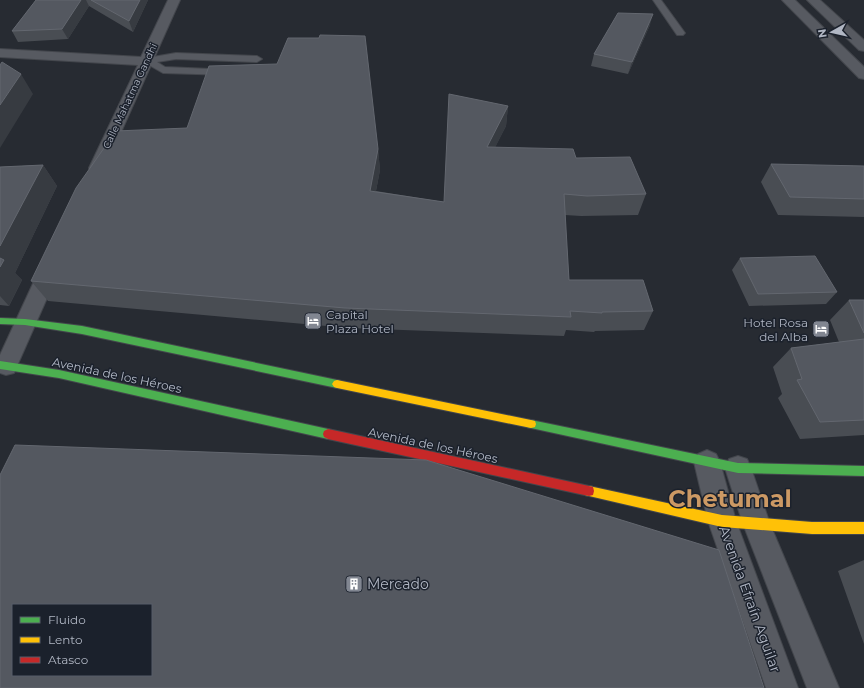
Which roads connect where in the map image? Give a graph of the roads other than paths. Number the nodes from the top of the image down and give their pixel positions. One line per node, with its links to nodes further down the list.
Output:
1 (174, 0): 10 (street, Calle Mahatma Gandhi)
2 (657, 0): 5 (lane)
3 (788, 0): 7 (street)
4 (813, 0): 6 (street)
5 (680, 33)
6 (864, 47): 7 (street)
7 (840, 51): 11 (street)
8 (0, 53): 10 (street)
9 (257, 59): 10 (lane)
10 (147, 61): 12 (lane); 14 (street, Calle Mahatma Gandhi)
11 (858, 64): 13 (street)
12 (237, 72)
13 (864, 75)
14 (89, 184)
15 (59, 250): 17 (street)
16 (0, 321): 17 (street)
17 (25, 322): 18 (street); 19 (street)
18 (3, 366): 22 (street, Avenida de los Héroes)
19 (708, 462): 20 (street); 22 (street, Avenida Efraín Aguilar)
20 (738, 468): 21 (street); 23 (street)
21 (864, 470)
22 (722, 521): 23 (street, Avenida de los Héroes); 25 (street, Avenida Efraín Aguilar)
23 (757, 524): 24 (street, Avenida de los Héroes); 26 (street)
24 (864, 528)
25 (782, 688)
26 (823, 688)

